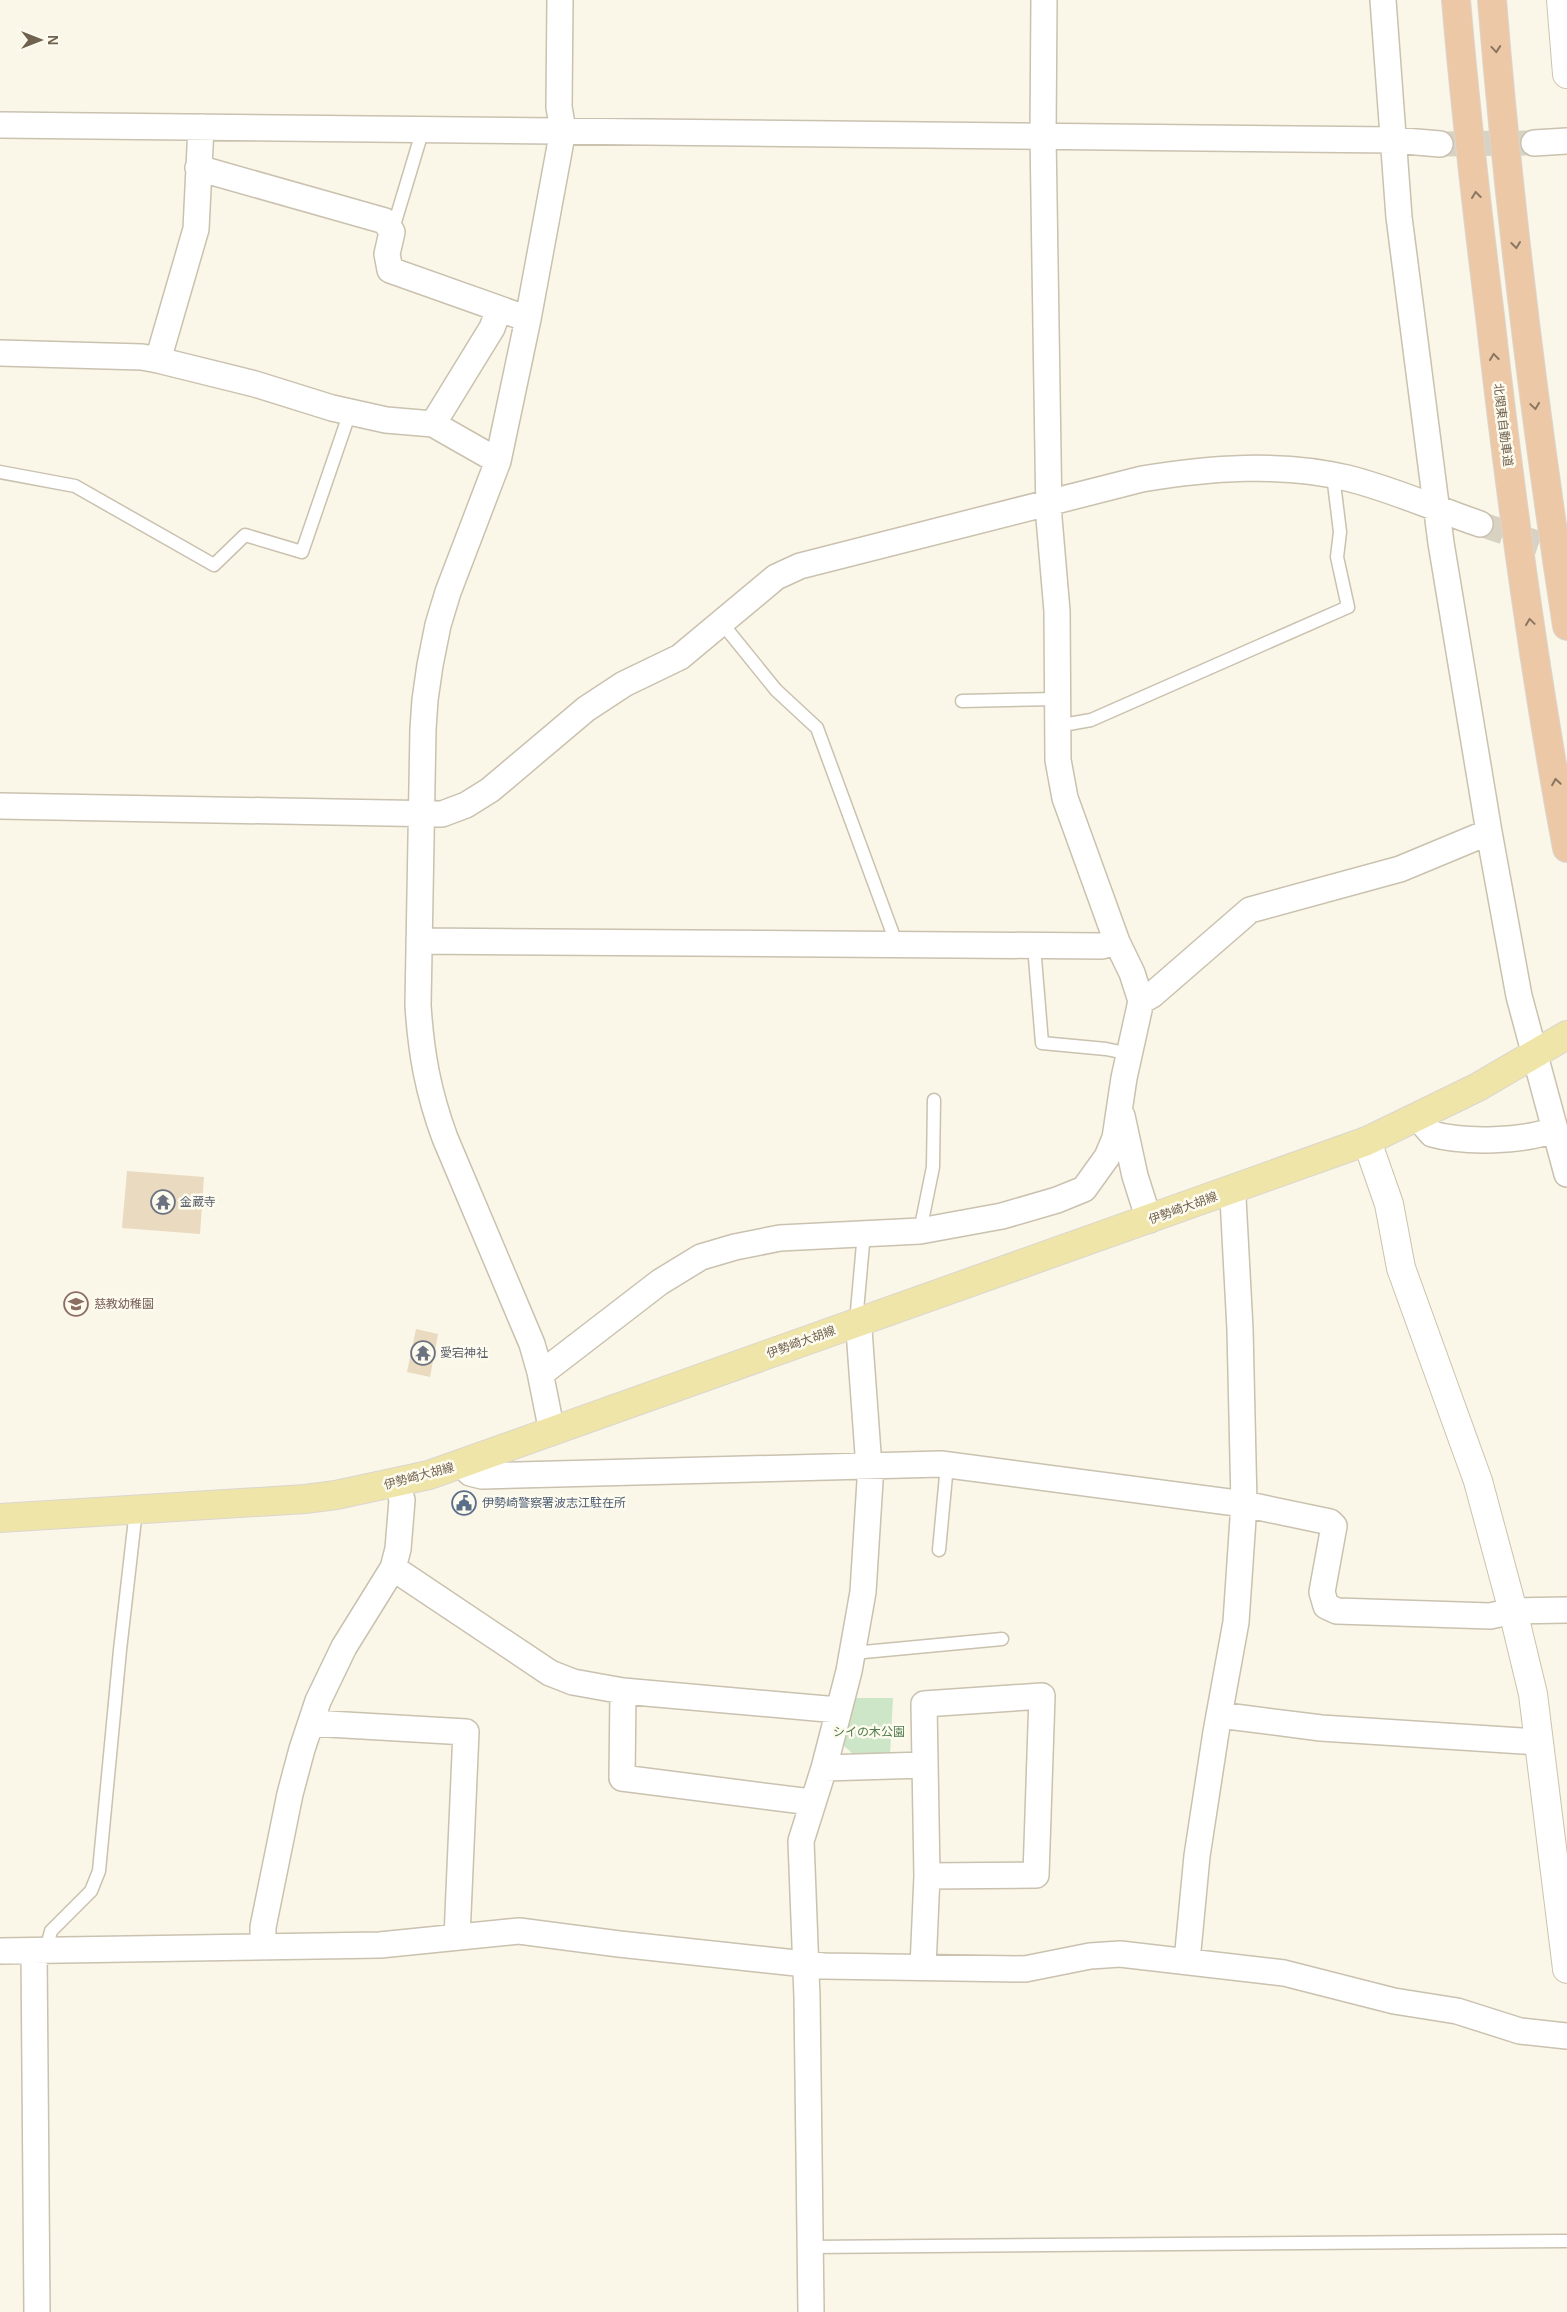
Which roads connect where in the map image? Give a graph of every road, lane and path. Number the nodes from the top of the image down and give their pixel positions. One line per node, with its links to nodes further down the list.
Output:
1 (560, 0): 11 (street)
2 (1044, 0): 12 (street)
3 (1383, 0): 13 (street)
4 (1456, 0): 39 (highway, 北関東自動車道, one-way to 4)
5 (1492, 0): 32 (highway, one-way to 32)
6 (1560, 0): 7 (street)
7 (1567, 73)
8 (0, 125): 9 (street)
9 (201, 127): 10 (street); 17 (street)
10 (422, 129): 11 (street); 18 (lane)
11 (562, 130): 12 (street); 20 (street)
12 (1043, 135): 13 (street); 28 (street)
13 (1393, 140): 16 (street); 29 (street)
14 (1567, 141): 15 (street)
15 (1534, 143)
16 (1440, 144)
17 (198, 168): 18 (street); 22 (street)
18 (392, 232): 19 (street)
19 (499, 308): 20 (street); 24 (street)
20 (528, 319): 25 (street)
21 (0, 353): 22 (street)
22 (158, 360): 23 (street)
23 (350, 412): 24 (street); 26 (lane)
24 (432, 424): 25 (street)
25 (498, 461): 37 (street)
26 (0, 472)
27 (1333, 475): 28 (street); 29 (street); 35 (lane)
28 (1049, 504): 31 (street); 33 (street)
29 (1436, 509): 30 (street); 38 (street)
30 (1480, 524)
31 (720, 622): 37 (street); 42 (lane)
32 (1567, 626)
33 (1057, 699): 34 (lane); 35 (street)
34 (962, 701)
35 (1057, 726): 41 (street)
36 (0, 806): 37 (street)
37 (421, 814): 40 (street)
38 (1489, 832): 44 (street); 47 (street)
39 (1567, 848)
40 (419, 941): 42 (street); 59 (street)
41 (1117, 942): 43 (street); 44 (street)
42 (897, 945): 43 (street)
43 (1034, 946): 46 (lane)
44 (1141, 1001): 46 (street)
45 (1567, 1035): 47 (main road, 伊勢崎大胡線)
46 (1130, 1054): 49 (street)
47 (1534, 1056): 50 (main road, 伊勢崎大胡線); 51 (street)
48 (934, 1100): 56 (lane)
49 (1120, 1108): 55 (street); 56 (street)
50 (1418, 1118): 51 (street); 52 (main road, 伊勢崎大胡線)
51 (1555, 1129): 53 (street)
52 (1367, 1140): 54 (main road, 伊勢崎大胡線); 71 (street)
53 (1567, 1174)
54 (1230, 1191): 55 (main road, 伊勢崎大胡線); 65 (street)
55 (1149, 1220): 58 (main road, 伊勢崎大胡線)
56 (920, 1231): 57 (street)
57 (864, 1233): 58 (lane); 59 (street)
58 (856, 1322): 60 (main road, 伊勢崎大胡線); 62 (street)
59 (540, 1372): 60 (street)
60 (552, 1432): 61 (main road, 伊勢崎大胡線)
61 (462, 1464): 62 (street); 64 (main road, 伊勢崎大胡線)
62 (870, 1465): 63 (street); 73 (street)
63 (947, 1465): 65 (street); 68 (lane)
64 (397, 1482): 66 (main road, 伊勢崎大胡線); 69 (street)
65 (1244, 1504): 71 (street); 76 (street)
66 (136, 1510): 67 (main road, 伊勢崎大胡線); 86 (lane)
67 (0, 1518)
68 (939, 1550)
69 (393, 1568): 74 (street); 77 (street)
70 (1567, 1610): 71 (street)
71 (1513, 1611): 78 (street)
72 (1002, 1639): 73 (lane)
73 (853, 1654): 75 (street)
74 (623, 1691): 75 (street); 81 (street)
75 (838, 1710): 80 (street)
76 (1219, 1715): 78 (street); 88 (street)
77 (310, 1723): 83 (street); 84 (street)
78 (1539, 1742): 87 (street)
79 (925, 1765): 80 (street); 82 (street); 82 (street)
80 (824, 1768): 81 (street)
81 (811, 1802): 89 (street)
82 (927, 1876): 90 (street)
83 (457, 1937): 84 (street); 89 (street)
84 (263, 1947): 86 (street)
85 (0, 1951): 86 (street)
86 (40, 1951): 94 (street)
87 (1566, 1955)
88 (1187, 1961): 90 (street); 91 (street)
89 (805, 1962): 90 (street); 93 (street)
90 (923, 1967)
91 (1567, 2036)
92 (1567, 2241): 93 (lane)
93 (811, 2247): 95 (street)
94 (37, 2312)
95 (811, 2312)

